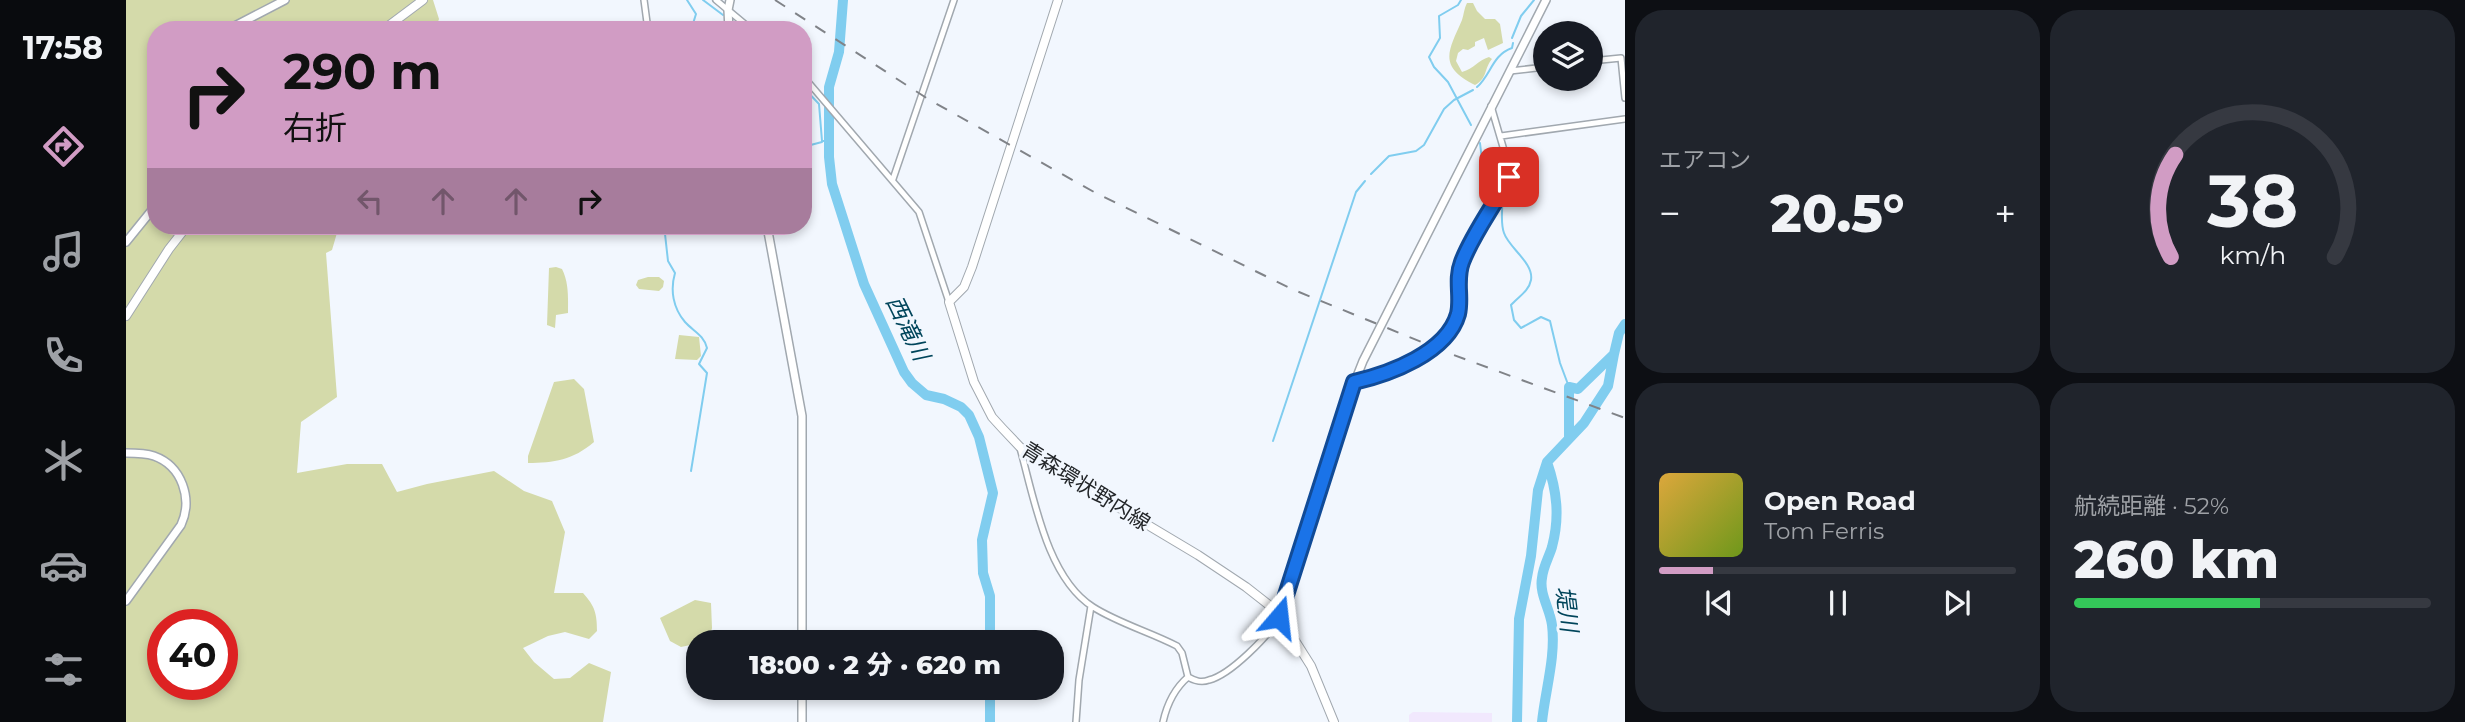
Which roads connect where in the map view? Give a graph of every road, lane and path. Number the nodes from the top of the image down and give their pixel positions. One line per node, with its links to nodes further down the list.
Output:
1 (285, 0): 10 (street)
2 (423, 0): 11 (main road)
3 (644, 0): 12 (street)
4 (716, 0): 9 (street)
5 (730, 0): 9 (street)
6 (954, 0): 23 (street)
7 (1058, 0): 28 (main road)
8 (1546, 0): 17 (street)
9 (728, 10): 13 (street); 14 (street)
10 (244, 21)
11 (395, 21)
12 (647, 21)
13 (729, 21)
14 (741, 21)
15 (1603, 60): 19 (street)
16 (1533, 68): 17 (street)
17 (1509, 71): 20 (street)
18 (812, 86): 23 (street)
19 (1625, 98)
20 (1491, 106): 22 (street); 30 (street)
21 (1625, 119): 22 (street)
22 (1501, 136): 30 (street)
23 (893, 179): 28 (street)
24 (147, 216): 27 (street)
25 (180, 235): 29 (main road)
26 (769, 235): 36 (street)
27 (126, 242)
28 (949, 302): 31 (main road, 青森環状野内線)
29 (126, 316)
30 (1354, 382): 35 (street)
31 (1020, 447): 34 (street); 35 (main road, 青森環状野内線)
32 (126, 453): 33 (street)
33 (126, 601)
34 (1091, 606): 37 (street); 40 (street)
35 (1279, 617): 37 (street); 42 (main road, 青森環状野内線)
36 (802, 630)
37 (1188, 677): 41 (street)
38 (802, 700): 39 (street)
39 (802, 722)
40 (1076, 722)
41 (1163, 722)
42 (1334, 722)

